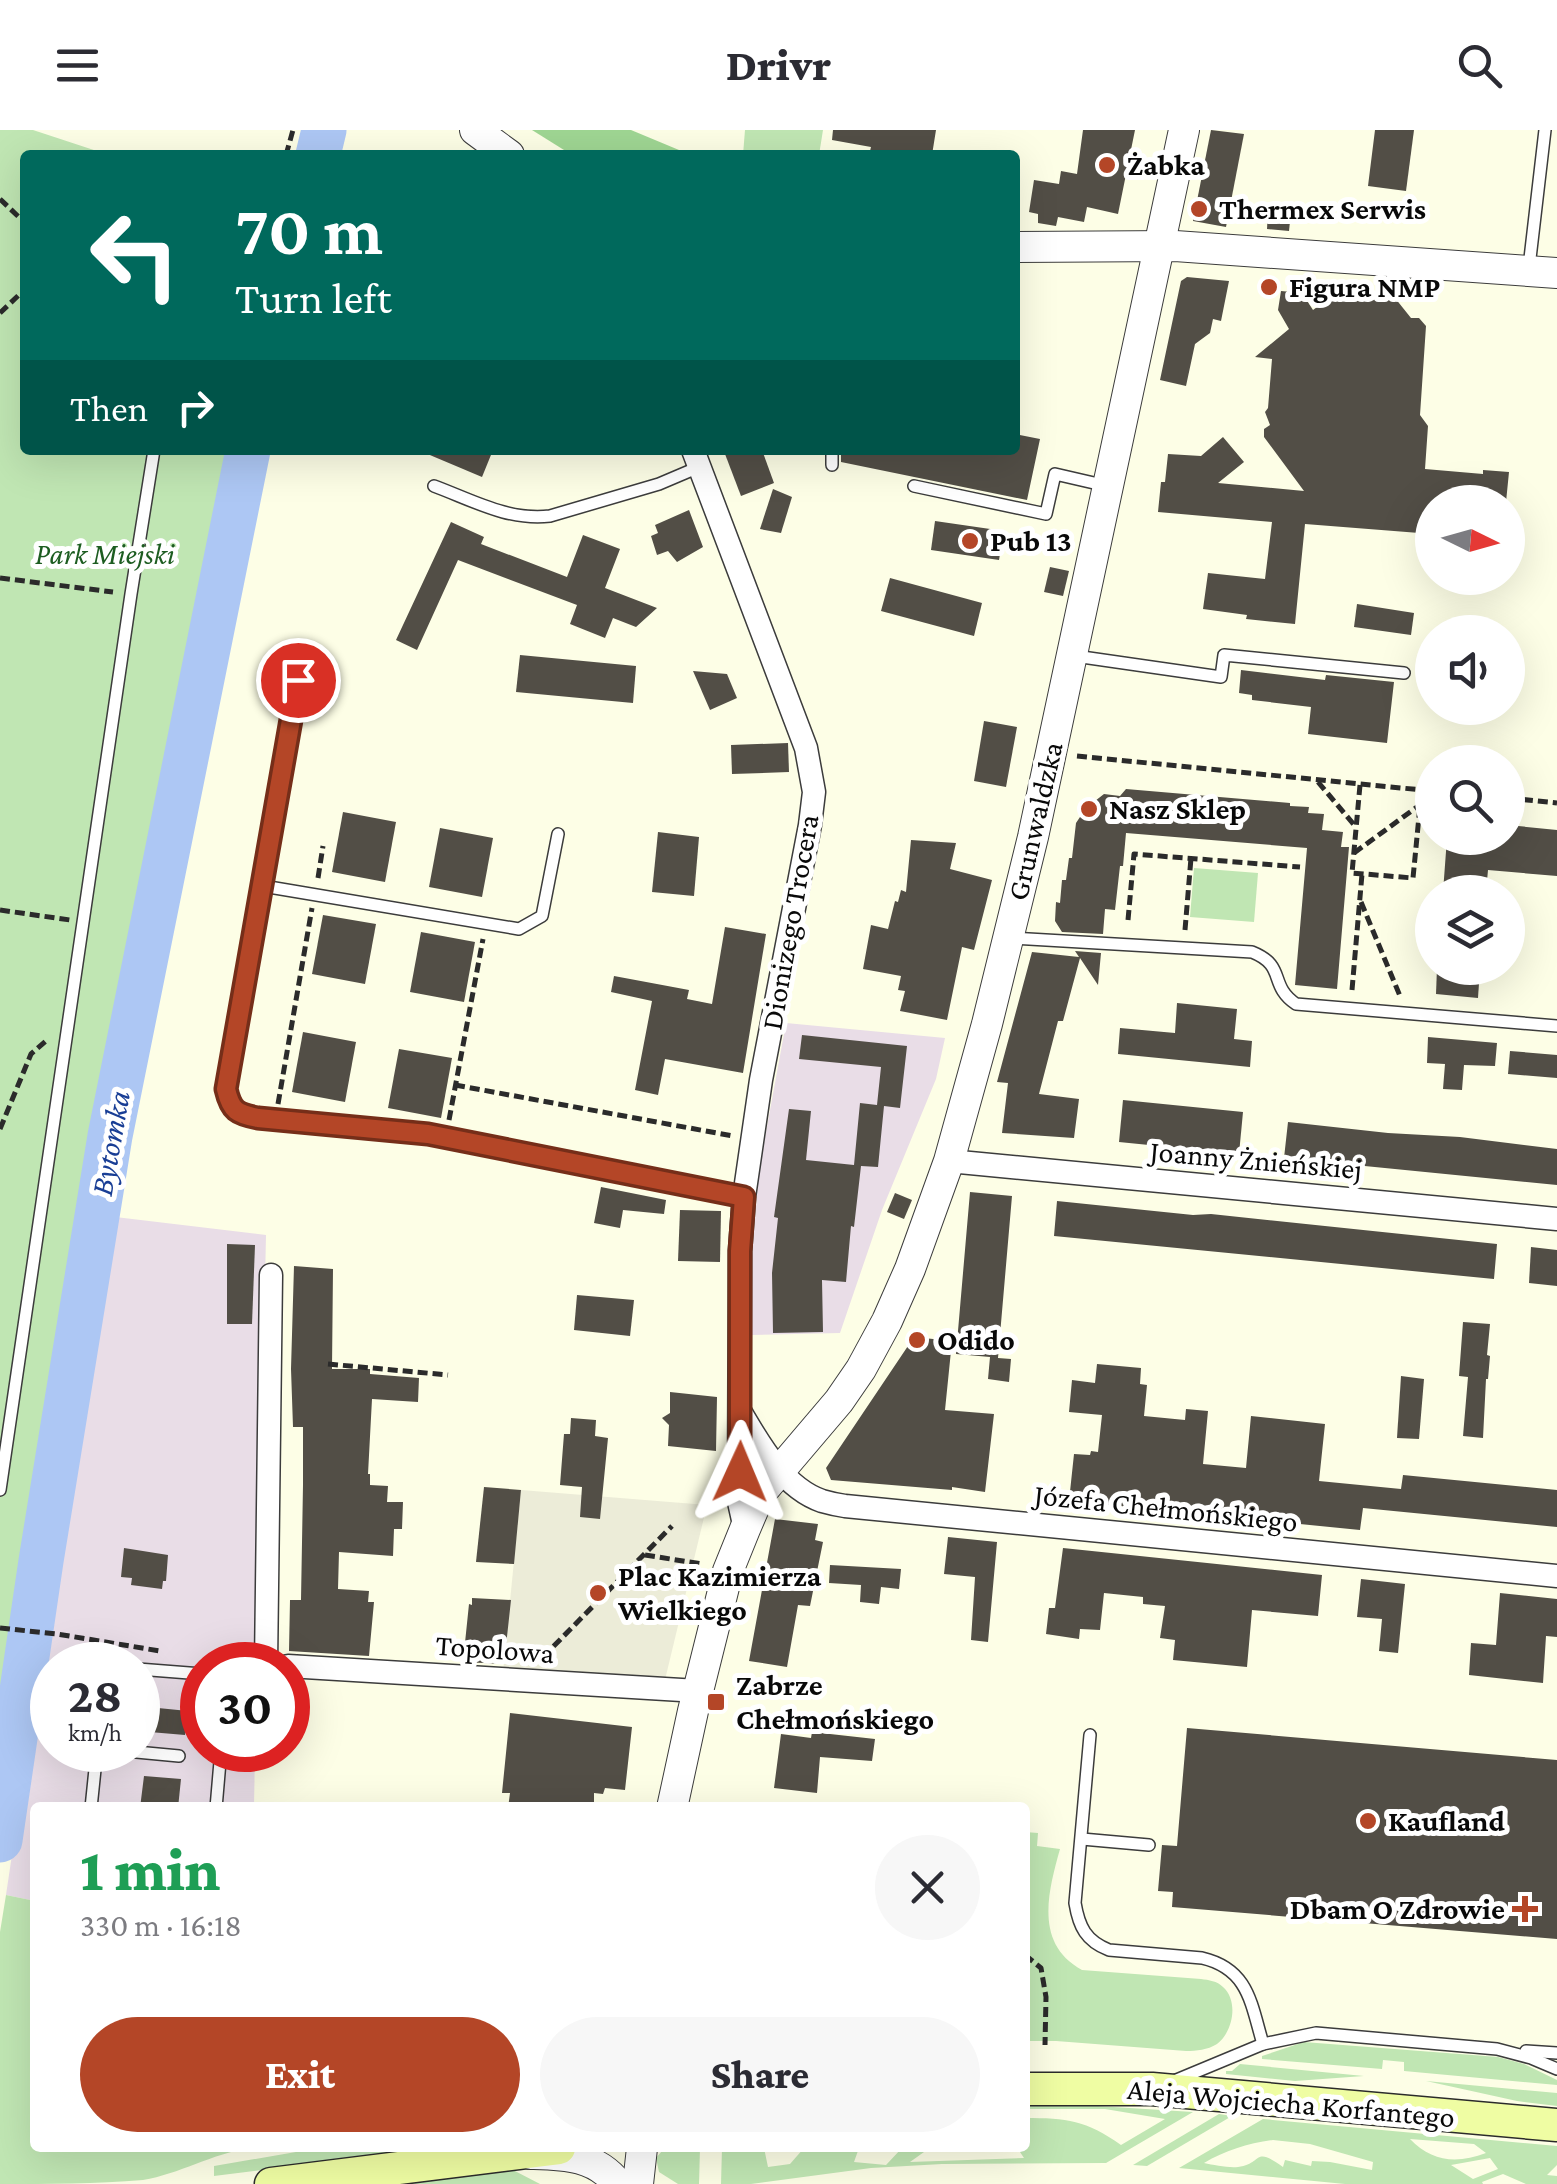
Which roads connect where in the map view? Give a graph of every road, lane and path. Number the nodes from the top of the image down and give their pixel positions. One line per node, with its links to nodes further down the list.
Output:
1 (476, 130): 4 (street)
2 (1184, 130): 7 (street, Grunwaldzka)
3 (1545, 130): 9 (lane)
4 (502, 150)
5 (0, 200): 6 (path)
6 (20, 218)
7 (1159, 245): 8 (street); 9 (street); 18 (street, Grunwaldzka)
8 (1020, 247)
9 (1543, 272)
10 (20, 294): 11 (path)
11 (0, 313)
12 (153, 455): 20 (lane)
13 (832, 455): 15 (lane)
14 (696, 459): 16 (lane); 58 (street, Dionizego Trocera)
15 (832, 465)
16 (434, 486)
17 (914, 486): 18 (lane)
18 (1107, 486): 21 (street, Grunwaldzka)
19 (0, 578): 20 (path)
20 (130, 594): 44 (lane)
21 (1071, 656): 22 (lane); 46 (street, Grunwaldzka)
22 (1404, 673)
23 (298, 680): 39 (lane)
24 (1066, 755): 25 (path)
25 (1316, 780): 26 (path); 31 (path)
26 (1360, 784): 27 (path); 31 (path)
27 (1415, 792)
28 (1525, 800): 29 (path)
29 (1557, 803)
30 (1415, 810): 34 (path)
31 (1356, 827): 34 (path)
32 (558, 834): 45 (lane)
33 (323, 846): 40 (path)
34 (1354, 853): 38 (path)
35 (1415, 855): 38 (path)
36 (1190, 858): 37 (path); 43 (path); 47 (path)
37 (1300, 867)
38 (1362, 874): 41 (path)
39 (262, 886): 40 (lane); 53 (lane)
40 (315, 894): 45 (lane); 53 (path)
41 (1360, 900): 48 (path); 49 (path)
42 (0, 910): 44 (path)
43 (1128, 920)
44 (82, 922): 50 (lane)
45 (486, 923): 52 (path)
46 (1009, 938): 47 (lane); 57 (street, Grunwaldzka)
47 (1184, 947): 51 (lane)
48 (1352, 992)
49 (1400, 996)
50 (68, 1022): 54 (path); 65 (lane)
51 (1557, 1026)
52 (456, 1085): 55 (path); 56 (path)
53 (276, 1120): 56 (lane)
54 (0, 1129)
55 (737, 1137)
56 (446, 1138): 58 (lane)
57 (949, 1161): 59 (street, Joanny Żnieńskiej); 64 (street, Grunwaldzka)
58 (744, 1197): 63 (street, Dionizego Trocera)
59 (1557, 1219)
60 (271, 1275): 73 (street)
61 (328, 1364): 62 (path)
62 (448, 1375)
63 (740, 1413): 64 (street); 67 (street, Dionizego Trocera)
64 (780, 1470): 67 (street, Grunwaldzka); 70 (street, Józefa Chełmońskiego)
65 (0, 1490)
66 (672, 1526): 68 (path)
67 (744, 1529): 76 (street, Grunwaldzka)
68 (644, 1555): 69 (path); 75 (path)
69 (702, 1564)
70 (1557, 1576)
71 (1, 1628): 72 (path)
72 (88, 1639)
73 (270, 1642)
74 (310, 1667): 75 (street, Topolowa)
75 (520, 1681): 76 (street, Topolowa)
76 (698, 1692): 84 (street, Grunwaldzka)
77 (1090, 1735): 85 (lane)
78 (160, 1754): 79 (lane)
79 (178, 1756)
80 (95, 1772): 82 (lane)
81 (220, 1772): 83 (lane)
82 (92, 1802)
83 (217, 1802)
84 (673, 1802)
85 (1082, 1839): 86 (lane); 88 (lane)
86 (1149, 1845)
87 (1030, 1959): 89 (path)
88 (1264, 2044): 90 (lane); 94 (lane)
89 (1045, 2045)
90 (1498, 2049): 91 (lane); 92 (lane)
91 (1557, 2053)
92 (1557, 2069)
93 (1030, 2088): 94 (main road, Aleja Wojciecha Korfantego)
94 (1152, 2089): 95 (main road, Aleja Wojciecha Korfantego)
95 (1557, 2125)
96 (527, 2152): 98 (main road)
97 (642, 2152): 101 (street)
98 (519, 2153): 99 (main road); 100 (street)
99 (270, 2184)
100 (618, 2184)
101 (638, 2184)

